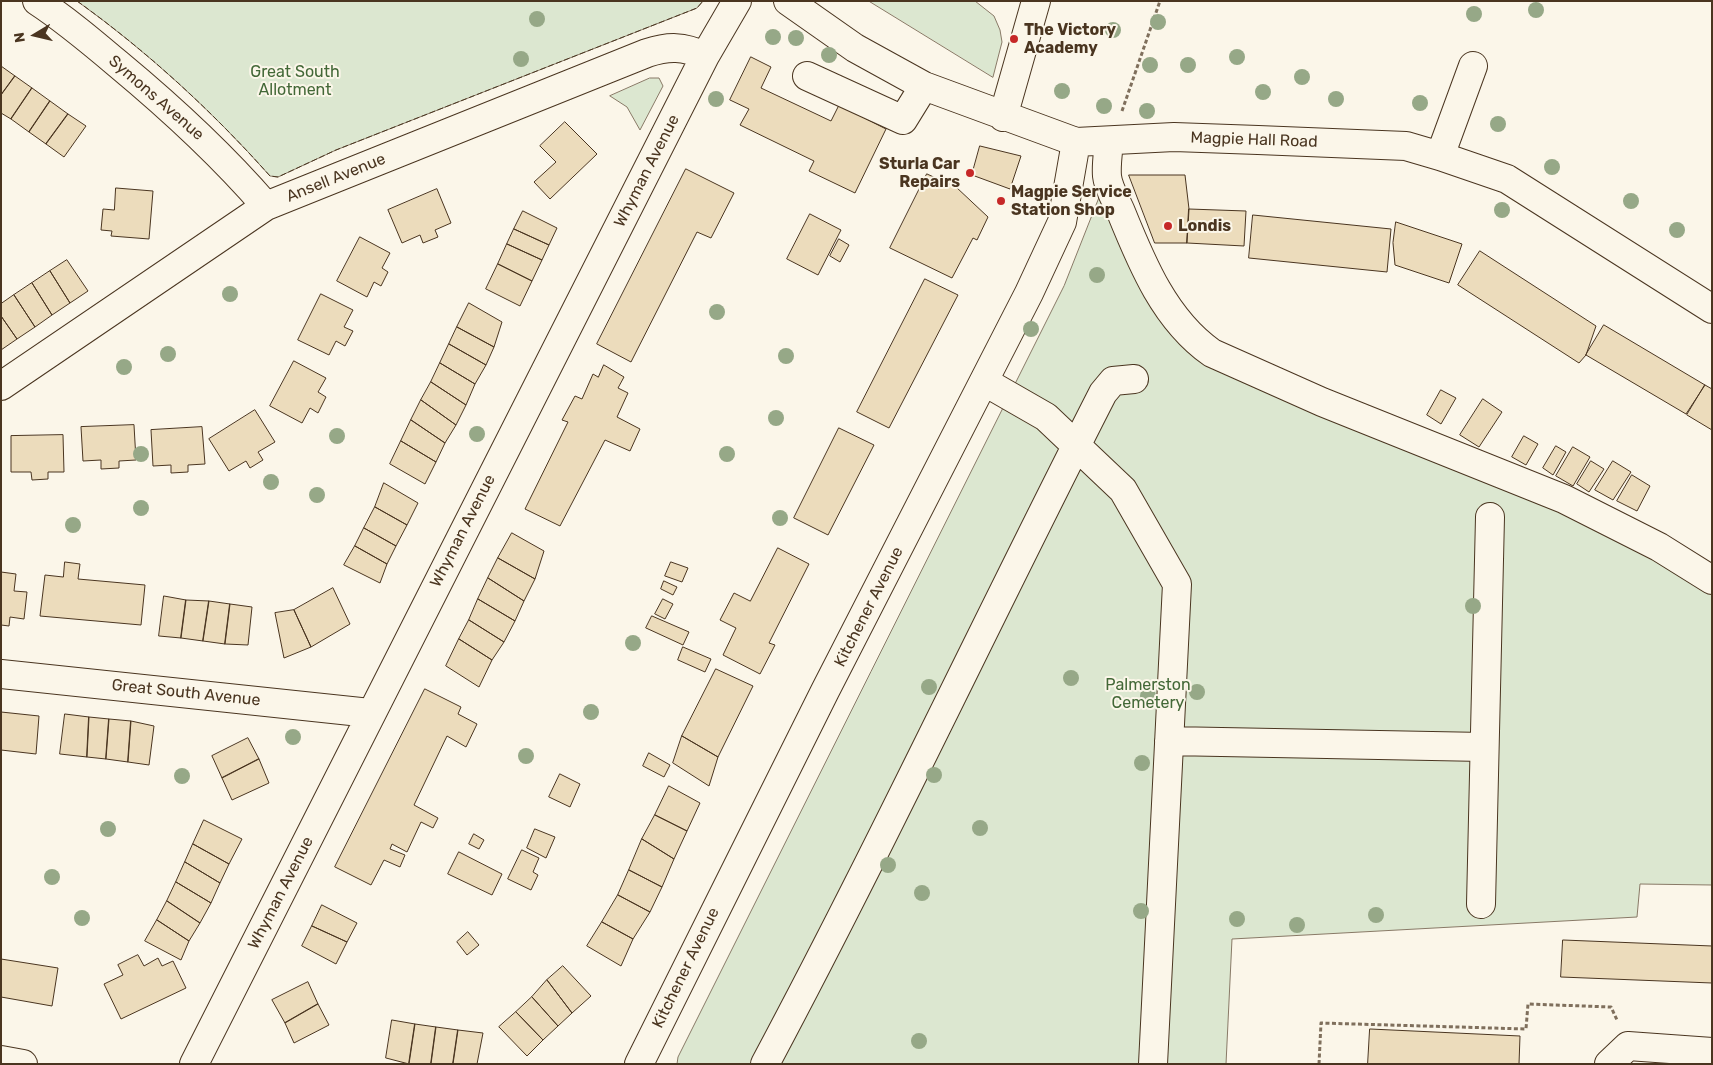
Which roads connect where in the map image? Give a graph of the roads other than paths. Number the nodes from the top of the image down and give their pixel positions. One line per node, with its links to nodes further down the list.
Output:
1 (37, 1): 13 (street, Symons Avenue)
2 (737, 1): 5 (street, Whyman Avenue)
3 (788, 1): 8 (street, Magpie Hall Road)
4 (1032, 4): 9 (street)
5 (705, 56): 13 (street, Ansell Avenue); 22 (street, Whyman Avenue)
6 (1473, 66): 12 (street)
7 (806, 76): 8 (street)
8 (924, 86): 9 (street, Magpie Hall Road)
9 (1004, 117): 10 (street, Magpie Hall Road)
10 (1076, 142): 11 (street, Magpie Hall Road); 16 (street, Kitchener Avenue)
11 (1108, 142): 12 (street, Magpie Hall Road); 20 (street)
12 (1440, 156): 14 (street, Magpie Hall Road)
13 (266, 206): 17 (street, Ansell Avenue)
14 (1712, 309)
15 (1134, 379): 18 (street)
16 (985, 382): 18 (street); 31 (street, Kitchener Avenue)
17 (1, 386)
18 (1076, 445): 23 (street); 32 (street)
19 (1490, 517): 24 (street)
20 (1712, 580)
21 (1, 674): 22 (street, Great South Avenue)
22 (370, 713): 30 (street, Whyman Avenue)
23 (1169, 741): 24 (street); 33 (street)
24 (1484, 747): 25 (street)
25 (1481, 904)
26 (1712, 1052): 27 (street)
27 (1618, 1055)
28 (1, 1060): 29 (street)
29 (23, 1064)
30 (194, 1064)
31 (639, 1064)
32 (765, 1064)
33 (1153, 1064)

